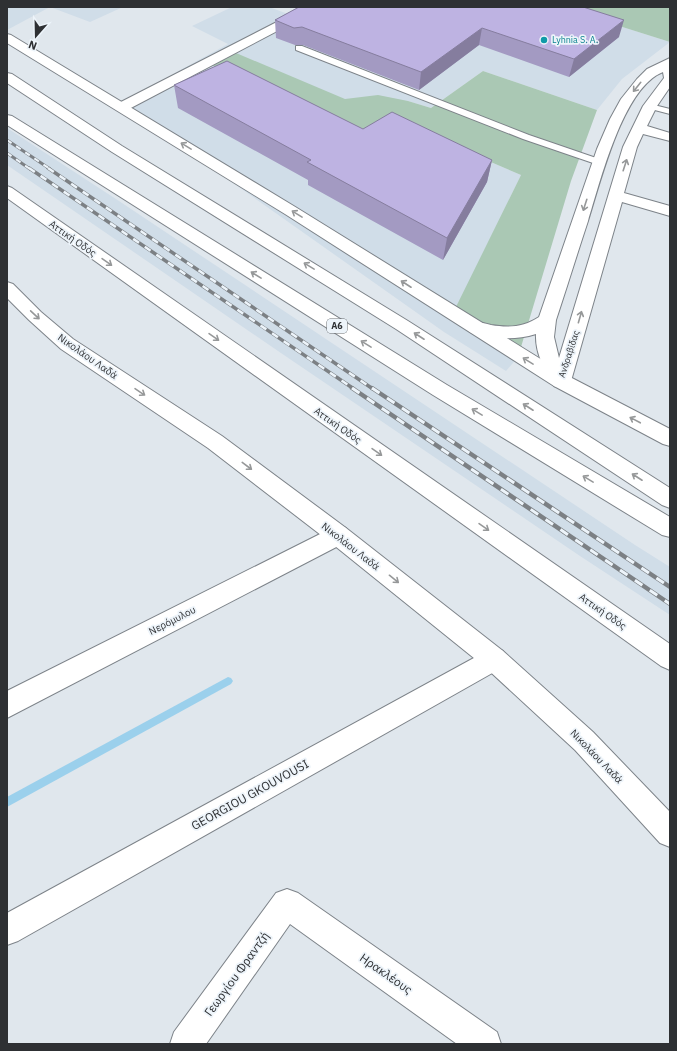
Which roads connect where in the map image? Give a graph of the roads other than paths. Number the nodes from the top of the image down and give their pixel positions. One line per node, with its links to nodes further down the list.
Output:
1 (315, 7): 8 (main road)
2 (7, 38): 8 (main road)
3 (299, 48): 13 (lane)
4 (669, 63): 6 (main road, Ανδραβίδας); 13 (main road, Ανδραβίδας, one-way to 13)
5 (7, 77): 24 (main road, one-way to 5)
6 (665, 91): 7 (main road, Ανδραβίδας)
7 (650, 106): 9 (lane); 11 (main road, Ανδραβίδας)
8 (122, 107): 21 (main road, one-way to 8)
9 (670, 112)
10 (7, 119): 25 (main road, Α6, one-way to 10)
11 (638, 128): 12 (main road); 15 (main road, Ανδραβίδας, one-way to 11)
12 (670, 137)
13 (599, 162): 20 (main road, Ανδραβίδας, one-way to 20)
14 (7, 191): 18 (main road, Αττική Οδός)
15 (616, 195): 17 (main road); 22 (main road, Ανδραβίδας, one-way to 15)
16 (7, 206): 18 (main road)
17 (670, 211)
18 (76, 240): 27 (main road, Αττική Οδός, one-way to 27)
19 (7, 288): 26 (main road, Νικολάου Λαδά, one-way to 26)
20 (547, 320): 21 (main road); 22 (main road, Ανδραβίδας)
21 (476, 328): 22 (main road, one-way to 21)
22 (561, 381): 23 (main road, one-way to 22)
23 (670, 438)
24 (670, 499)
25 (670, 528)
26 (338, 535): 28 (main road, Νικολάου Λαδά, one-way to 28); 29 (main road, Νερόμυλου)
27 (670, 658)
28 (494, 659): 30 (main road, Νικολάου Λαδά); 32 (main road, GEORGIOU GKOUVOUSI)
29 (7, 705)
30 (670, 833)
31 (287, 904): 33 (main road, Γεωργίου Φραντζή); 34 (main road, Ηρακλέους)
32 (7, 930)
33 (186, 1044)
34 (485, 1044)

